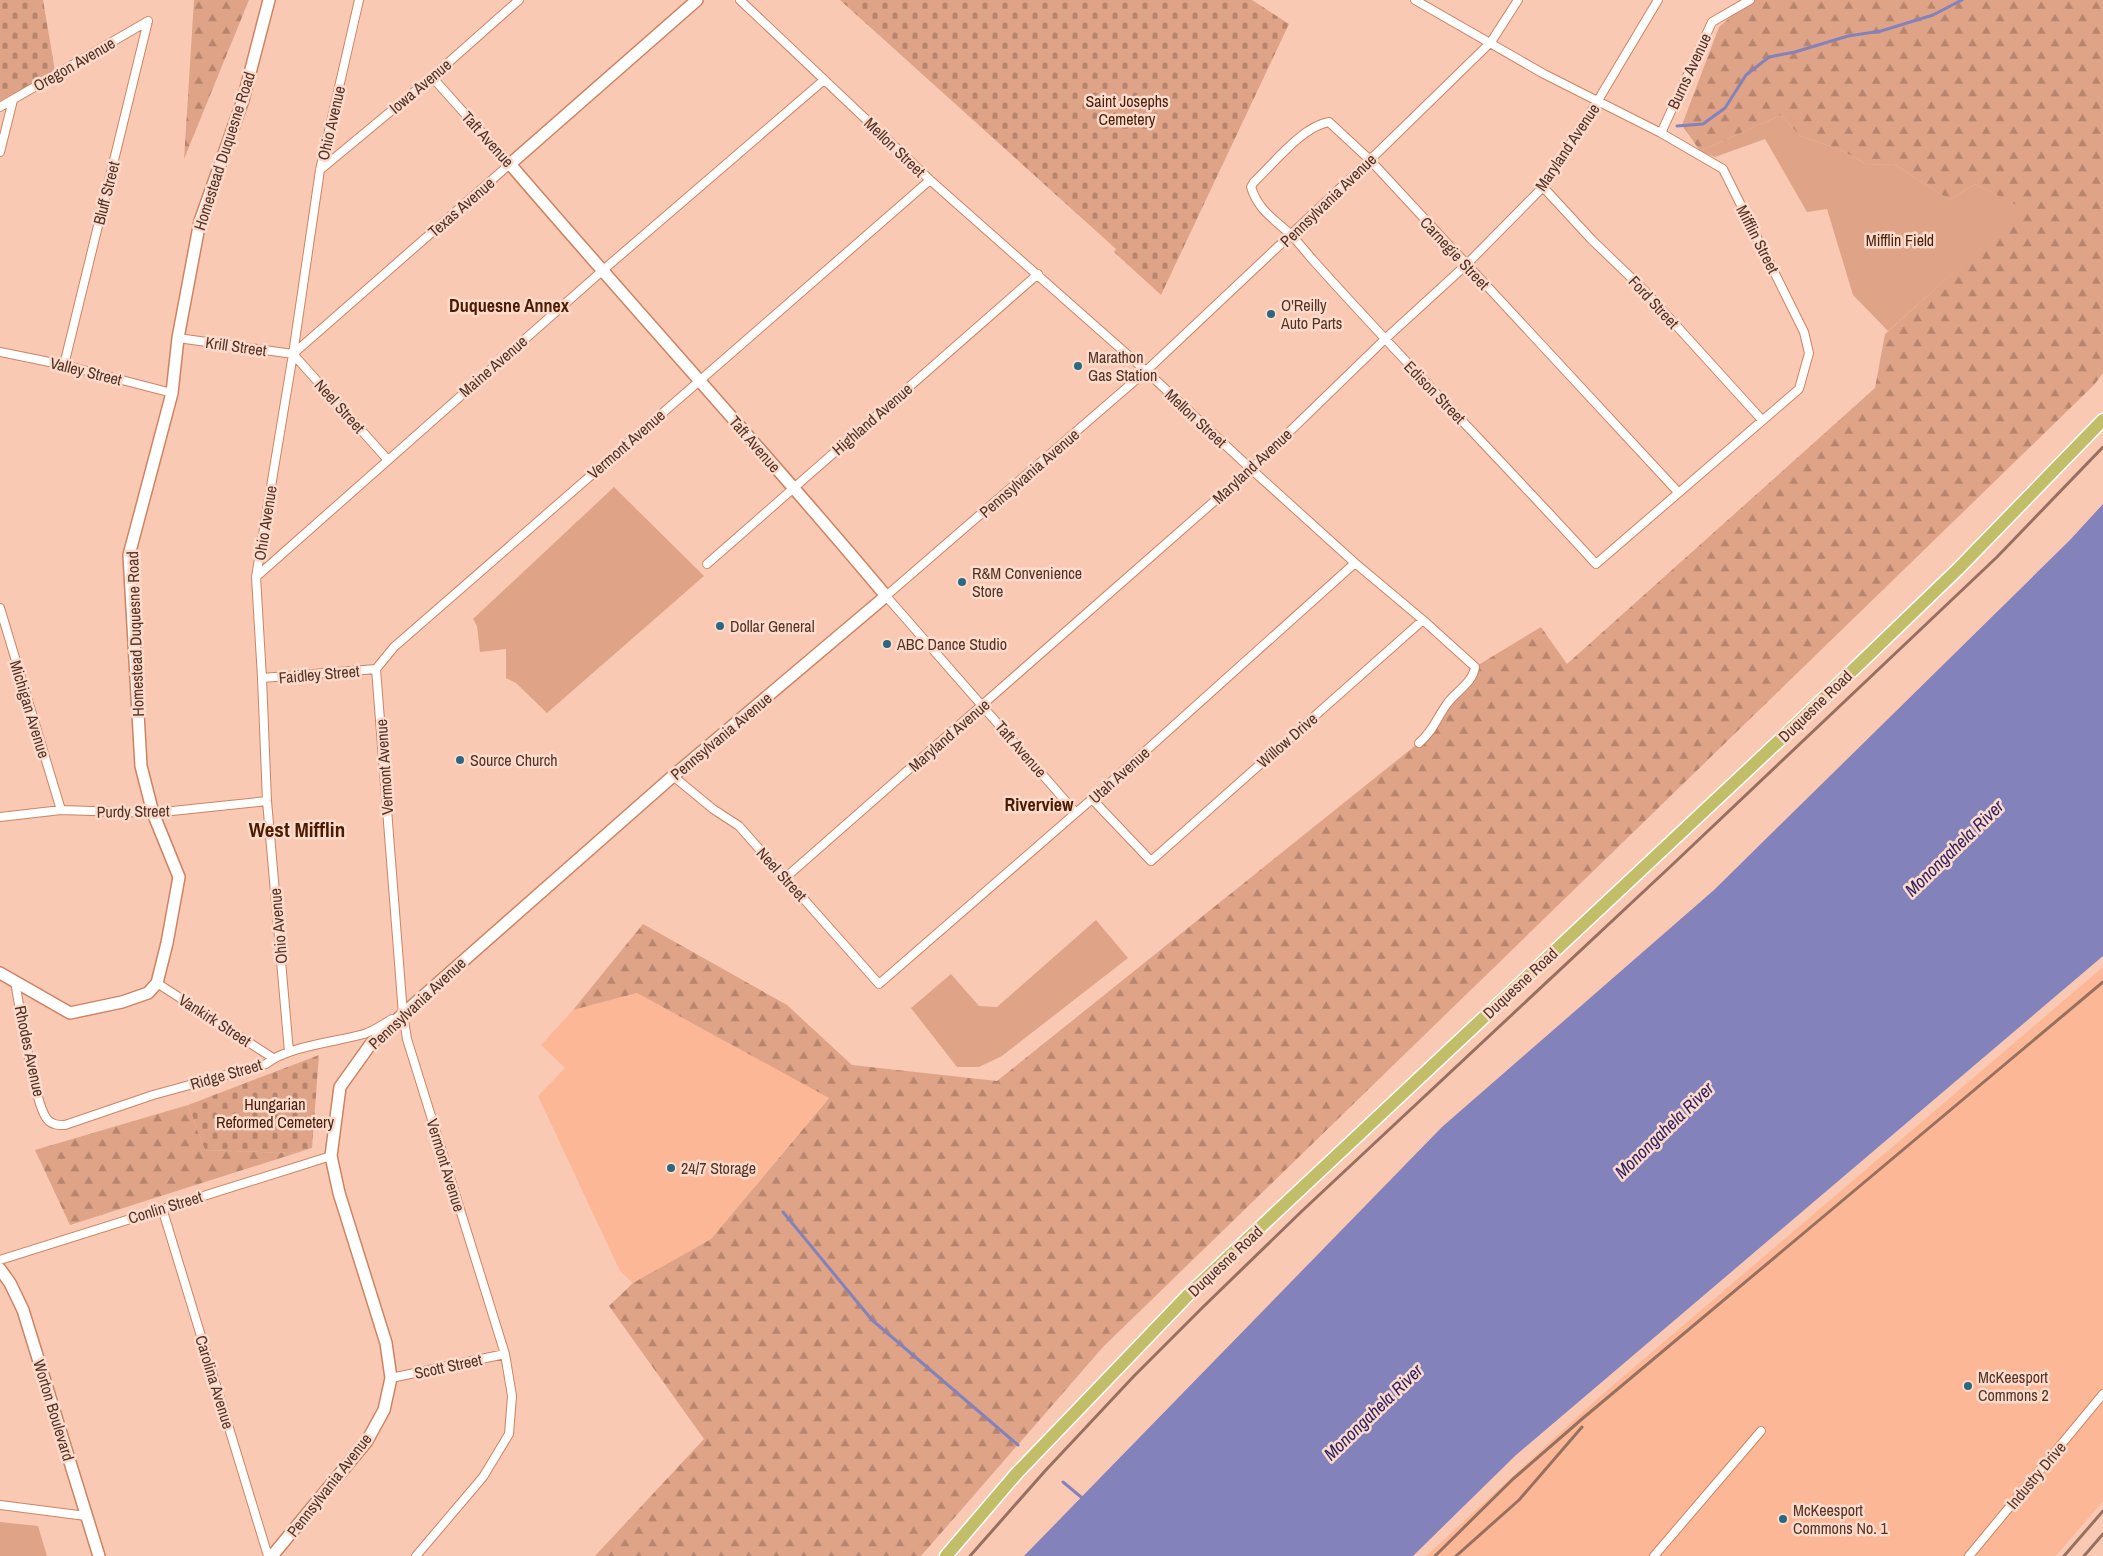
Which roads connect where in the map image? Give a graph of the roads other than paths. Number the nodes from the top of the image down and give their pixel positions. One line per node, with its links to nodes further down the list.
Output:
1 (269, 0): 29 (street, Homestead Duquesne Road)
2 (359, 0): 21 (street, Ohio Avenue)
3 (519, 0): 12 (street, Iowa Avenue)
4 (697, 0): 20 (street, Texas Avenue)
5 (740, 0): 13 (street, Mellon Street)
6 (1414, 0): 11 (street, Mifflin Street)
7 (1518, 0): 11 (street, Pennsylvania Avenue)
8 (1658, 0): 15 (street, Maryland Avenue)
9 (1750, 0): 17 (street, Burns Avenue)
10 (148, 21): 14 (street, Oregon Avenue); 33 (street, Bluff Street)
11 (1491, 42): 15 (street, Mifflin Street); 19 (street, Pennsylvania Avenue)
12 (432, 77): 20 (street, Taft Avenue); 21 (street, Iowa Avenue)
13 (824, 80): 22 (street, Mellon Street); 27 (street, Maine Avenue)
14 (13, 100): 16 (street, Oregon Avenue); 18 (street)
15 (1597, 102): 17 (street, Mifflin Street); 23 (street, Maryland Avenue)
16 (0, 108)
17 (1661, 133): 37 (street, Mifflin Street)
18 (0, 152)
19 (1370, 160): 24 (street, Carnegie Street); 25 (street, Pennsylvania Avenue); 26 (street, Carnegie Street)
20 (510, 164): 27 (street, Taft Avenue); 32 (street, Texas Avenue)
21 (320, 170): 32 (street, Ohio Avenue)
22 (930, 180): 28 (street, Mellon Street); 35 (street, Vermont Avenue)
23 (1543, 187): 26 (street, Maryland Avenue); 37 (street, Ford Street)
24 (1274, 221): 25 (street, Edison Street)
25 (1291, 235): 30 (street, Edison Street); 34 (street, Pennsylvania Avenue)
26 (1466, 265): 30 (street, Maryland Avenue); 42 (street, Carnegie Street)
27 (602, 271): 35 (street, Taft Avenue); 39 (street, Maine Avenue)
28 (1038, 274): 34 (street, Mellon Street); 41 (street, Highland Avenue)
29 (178, 338): 32 (street, Krill Street); 36 (street, Homestead Duquesne Road)
30 (1384, 340): 40 (street, Maryland Avenue); 45 (street, Edison Street)
31 (0, 352): 33 (street, Valley Street)
32 (293, 354): 39 (street, Neel Street); 46 (street, Ohio Avenue)
33 (64, 365): 36 (street, Valley Street)
34 (1146, 371): 40 (street, Mellon Street); 47 (street, Pennsylvania Avenue)
35 (700, 380): 41 (street, Taft Avenue); 50 (street, Vermont Avenue)
36 (172, 393): 58 (street, Homestead Duquesne Road)
37 (1762, 420): 42 (street, Mifflin Street)
38 (2103, 420): 84 (main road, Duquesne Road)
39 (387, 459): 46 (street, Maine Avenue)
40 (1251, 469): 43 (street, Mellon Street); 52 (street, Maryland Avenue)
41 (793, 488): 44 (street, Highland Avenue); 47 (street, Taft Avenue)
42 (1678, 492): 45 (street, Mifflin Street)
43 (1355, 563): 49 (street, Mellon Street); 55 (street, Utah Avenue)
44 (707, 564)
45 (1596, 564)
46 (256, 577): 51 (street, Ohio Avenue)
47 (886, 596): 52 (street, Taft Avenue); 54 (street, Pennsylvania Avenue)
48 (0, 608): 57 (street, Michigan Avenue)
49 (1423, 620): 53 (street, Mellon Street); 55 (street, Willow Drive)
50 (376, 669): 51 (street, Faidley Street); 66 (street, Vermont Avenue)
51 (262, 678): 56 (street, Ohio Avenue)
52 (983, 705): 59 (street, Taft Avenue); 61 (street, Maryland Avenue)
53 (1419, 743)
54 (673, 776): 61 (street, Neel Street); 66 (street, Pennsylvania Avenue)
55 (1092, 799): 59 (street, Utah Avenue)
56 (266, 801): 58 (street, Purdy Street); 67 (street, Ohio Avenue)
57 (60, 810): 58 (street, Purdy Street); 60 (street, Purdy Street)
58 (153, 813): 64 (street, Homestead Duquesne Road)
59 (1076, 813): 65 (street, Utah Avenue)
60 (0, 817)
61 (785, 878): 65 (street, Neel Street)
62 (0, 973): 63 (street)
63 (15, 982): 64 (street); 69 (street, Rhodes Avenue)
64 (157, 983): 68 (street, Vankirk Street)
65 (879, 984)
66 (403, 1014): 67 (street, Ridge Street); 70 (street, Pennsylvania Avenue); 74 (street, Vermont Avenue)
67 (289, 1052): 68 (street, Ridge Street)
68 (273, 1058): 69 (street, Ridge Street)
69 (47, 1119)
70 (331, 1156): 71 (street, Conlin Street); 75 (street, Pennsylvania Avenue)
71 (162, 1208): 72 (street, Conlin Street); 81 (street, Carolina Avenue)
72 (0, 1260)
73 (0, 1269): 79 (street, Worton Boulevard)
74 (505, 1354): 75 (street, Scott Street); 83 (street, Vermont Avenue)
75 (392, 1378): 82 (street, Pennsylvania Avenue)
76 (2103, 1394): 86 (street, Industry Drive)
77 (1761, 1430): 85 (street)
78 (0, 1505): 79 (street)
79 (86, 1516): 80 (street, Worton Boulevard)
80 (99, 1556)
81 (268, 1556)
82 (272, 1556)
83 (416, 1556)
84 (946, 1556)
85 (1654, 1556)
86 (1969, 1556)

